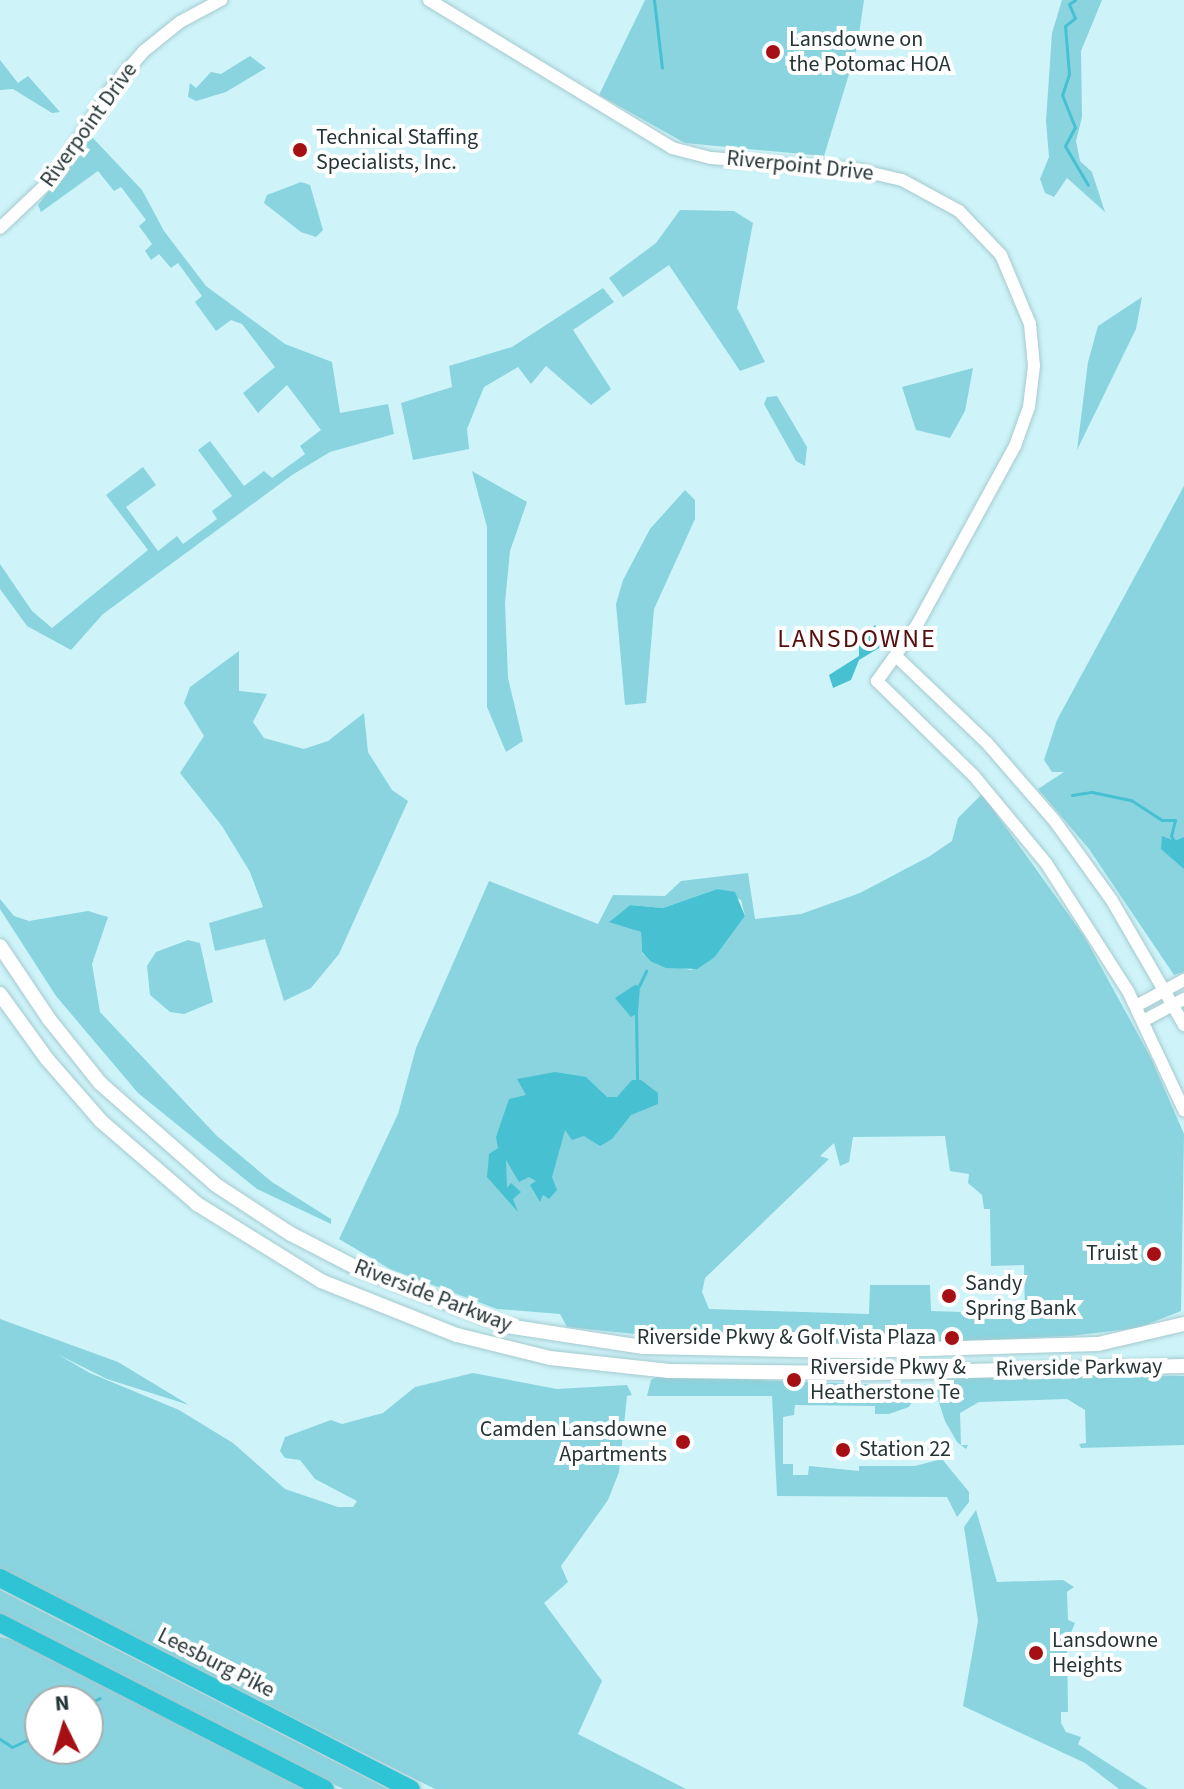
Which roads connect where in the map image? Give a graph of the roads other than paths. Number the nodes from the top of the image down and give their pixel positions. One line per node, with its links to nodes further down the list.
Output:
1 (221, 0): 3 (street, Riverpoint Drive)
2 (429, 0): 4 (street, Riverpoint Drive)
3 (0, 228)
4 (897, 657): 7 (street); 10 (street, Riverpoint Drive)
5 (0, 946): 16 (main road, Riverside Parkway)
6 (1184, 980): 7 (street)
7 (1165, 989): 9 (street); 10 (street)
8 (0, 994): 17 (main road, Riverside Parkway)
9 (1179, 1001): 11 (street); 12 (street)
10 (1136, 1006): 11 (street)
11 (1143, 1021): 13 (street)
12 (1184, 1025)
13 (1184, 1110)
14 (1184, 1311): 16 (main road)
15 (1184, 1324): 16 (main road, Riverside Parkway)
16 (1134, 1338)
17 (1181, 1367)
18 (0, 1578): 21 (highway, Leesburg Pike)
19 (0, 1623): 20 (highway)
20 (325, 1789)
21 (411, 1789)

